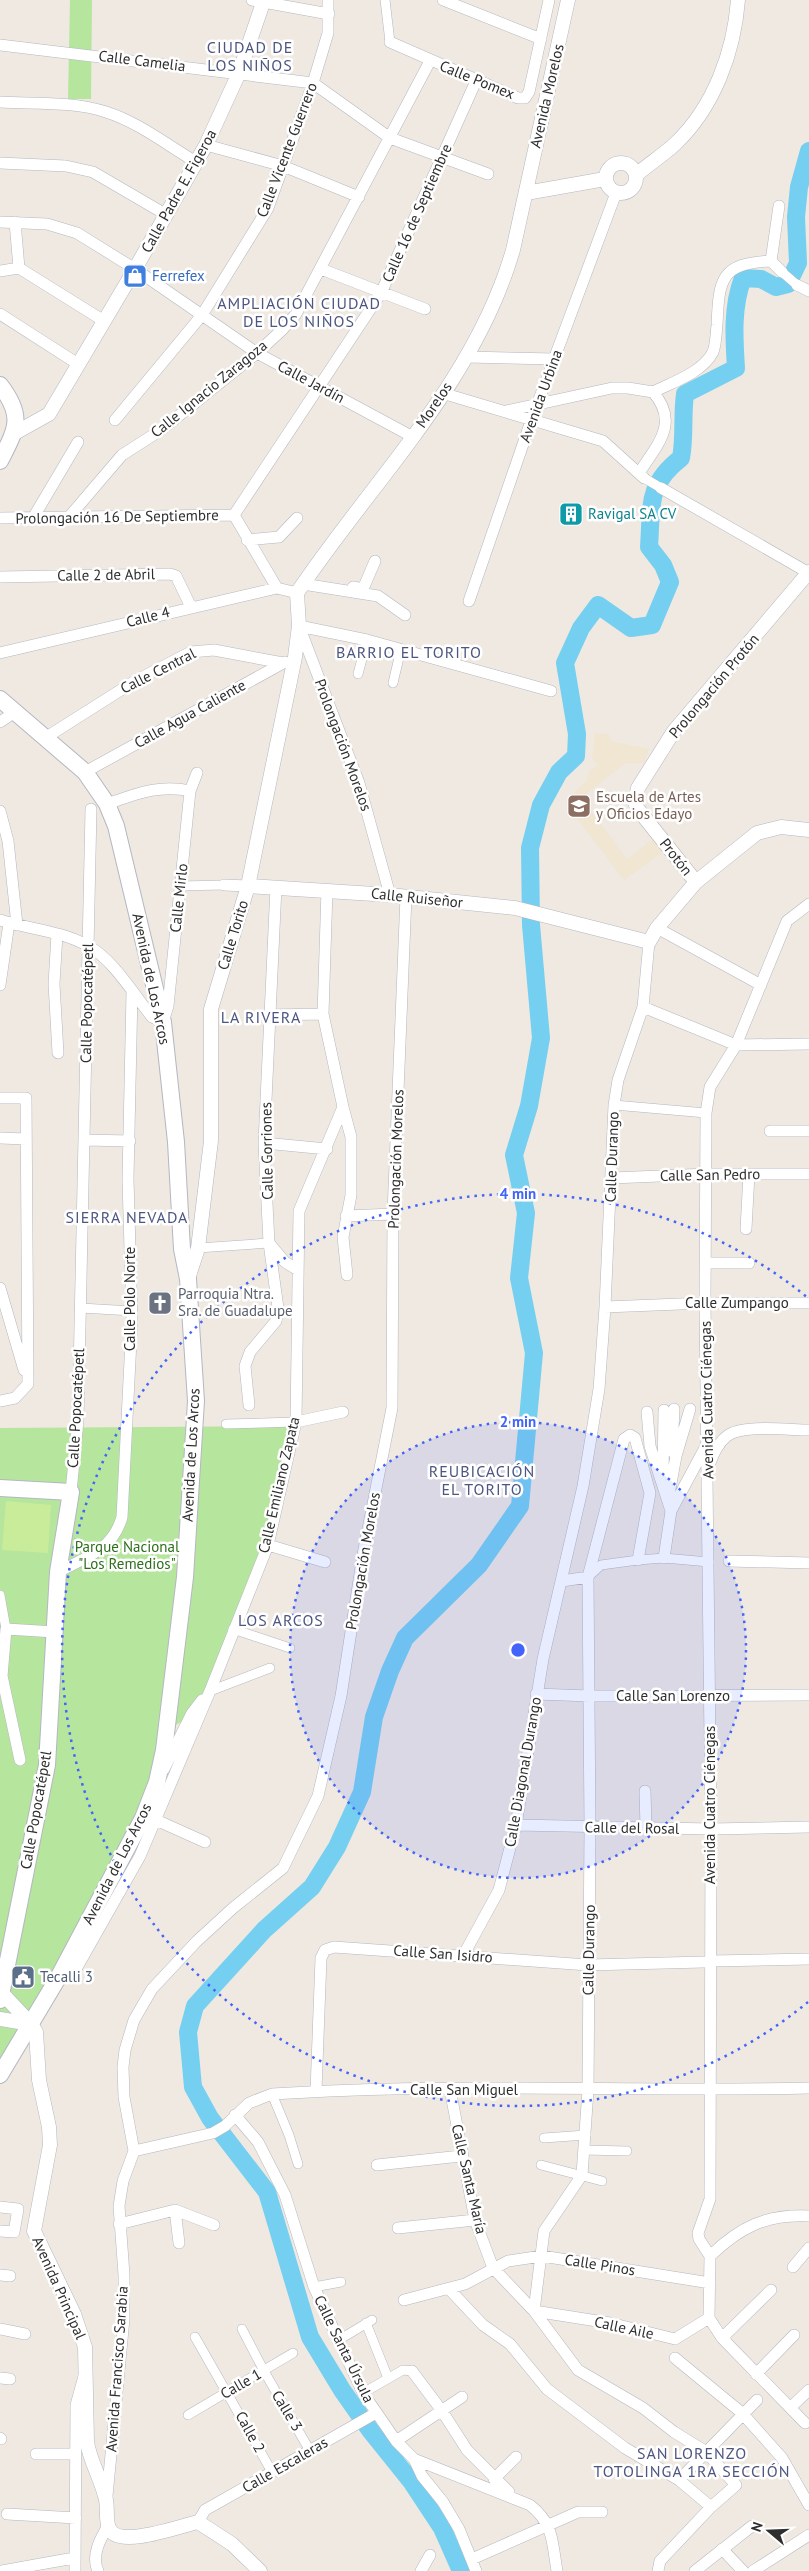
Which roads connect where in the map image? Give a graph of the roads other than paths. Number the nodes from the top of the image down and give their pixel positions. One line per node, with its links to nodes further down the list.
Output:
1 (260, 0): 8 (street); 13 (street, Calle Padre E. Figeroa)
2 (328, 0): 8 (street, Calle Vicente Guerrero)
3 (385, 0): 10 (street)
4 (443, 0): 9 (street)
5 (549, 0): 9 (street)
6 (568, 0): 26 (street, Avenida Morelos)
7 (738, 0): 24 (street)
8 (329, 14): 15 (street, Calle Vicente Guerrero)
9 (541, 39): 14 (street, Calle Pomex)
10 (390, 42): 12 (street, Calle Pomex)
11 (0, 45): 13 (street, Calle Camelia)
12 (430, 61): 14 (street, Calle Pomex); 17 (street, Calle Ignacio Zaragoza)
13 (239, 73): 15 (street, Calle Camelia); 18 (street, Calle Padre E. Figeroa)
14 (476, 81): 19 (street, Calle 16 de Septiembre)
15 (313, 84): 17 (street, Calle Camelia); 22 (street, Calle Vicente Guerrero)
16 (0, 102): 20 (street)
17 (390, 138): 19 (street, Calle Camelia); 28 (street, Calle Ignacio Zaragoza)
18 (206, 145): 20 (street, Calle Padre E. Figeroa); 22 (street)
19 (442, 158): 23 (street, Calle Camelia); 41 (street, Calle 16 de Septiembre)
20 (196, 162): 30 (street, Calle Padre E. Figeroa)
21 (0, 163): 30 (street)
22 (283, 166): 28 (street); 44 (street, Calle Vicente Guerrero)
23 (488, 174)
24 (636, 174): 25 (street); 27 (street)
25 (605, 179): 26 (street); 27 (street)
26 (526, 193): 47 (street, Morelos)
27 (616, 193): 48 (street, Avenida Urbina)
28 (359, 197): 36 (street, Calle Ignacio Zaragoza)
29 (779, 206): 33 (street)
30 (165, 214): 35 (street, Calle Padre E. Figeroa)
31 (0, 222): 32 (street, Calle Jardín)
32 (15, 222): 34 (street); 35 (street, Calle Jardín)
33 (771, 261): 38 (street); 52 (street)
34 (19, 268): 37 (street); 45 (street)
35 (135, 269): 44 (street, Calle Jardín); 45 (street, Calle Padre E. Figeroa)
36 (321, 269): 41 (street); 46 (street, Calle Ignacio Zaragoza)
37 (0, 271)
38 (782, 272): 39 (street)
39 (797, 285): 40 (street)
40 (809, 291)
41 (382, 293): 42 (street); 51 (street, Calle 16 de Septiembre)
42 (425, 309)
43 (0, 314): 49 (street)
44 (202, 315): 46 (street, Calle Jardín); 56 (street, Calle Vicente Guerrero)
45 (104, 321): 49 (street, Calle Padre E. Figeroa)
46 (257, 353): 51 (street, Calle Jardín); 65 (street, Calle Ignacio Zaragoza)
47 (466, 358): 48 (street); 53 (street, Morelos)
48 (554, 359): 54 (street, Avenida Urbina)
49 (78, 364): 58 (street, Calle Padre E. Figeroa)
50 (0, 385): 58 (main road)
51 (318, 386): 59 (street, Calle Jardín); 64 (street, Calle 16 de Septiembre)
52 (653, 392): 54 (street); 62 (street)
53 (442, 393): 55 (street); 59 (street, Morelos)
54 (537, 403): 55 (street); 57 (street, Avenida Urbina)
55 (506, 411): 57 (street)
56 (115, 420)
57 (530, 420): 62 (street); 75 (street, Avenida Urbina)
58 (15, 433): 61 (main road)
59 (413, 437): 73 (street, Morelos)
60 (78, 442): 67 (street)
61 (0, 461)
62 (642, 476): 63 (street)
63 (661, 488): 71 (street)
64 (234, 516): 65 (street, Prolongación 16 De Septiembre); 69 (street)
65 (69, 517): 67 (street, Prolongación 16 De Septiembre)
66 (0, 518): 67 (street, Prolongación 16 De Septiembre)
67 (33, 518)
68 (297, 518): 69 (street)
69 (247, 540): 74 (street)
70 (375, 561): 73 (street)
71 (809, 573): 94 (street, Prolongación Protón)
72 (0, 577): 76 (street, Calle 2 de Abril)
73 (302, 584): 74 (street, Calle 4); 77 (street); 78 (street, Calle Torito)
74 (277, 588): 76 (street, Calle 4)
75 (469, 600)
76 (191, 607): 81 (street, Calle 4)
77 (405, 615)
78 (299, 626): 79 (street); 82 (street, Calle Torito); 104 (street, Prolongación Morelos)
79 (367, 640): 80 (street); 83 (street)
80 (402, 650): 84 (street); 85 (street)
81 (0, 653)
82 (289, 660): 89 (street, Calle Central); 90 (street, Calle Agua Caliente); 101 (street, Calle Torito)
83 (358, 674)
84 (393, 683)
85 (551, 691)
86 (0, 699): 87 (main road, Avenida de Los Arcos)
87 (15, 712): 88 (street); 89 (main road, Avenida de Los Arcos)
88 (0, 722)
89 (45, 738): 90 (main road, Avenida de Los Arcos)
90 (85, 772): 93 (main road, Avenida de Los Arcos)
91 (197, 773): 92 (street, Calle Mirlo)
92 (190, 791): 93 (street); 100 (street, Calle Mirlo)
93 (107, 804): 118 (main road, Avenida de Los Arcos)
94 (637, 808): 98 (street, Protón)
95 (90, 809): 111 (street, Calle Popocatépetl)
96 (0, 811): 107 (street)
97 (809, 830): 98 (street, Calle Durango)
98 (696, 882): 108 (street, Calle Durango)
99 (224, 885): 100 (street, Calle Ruiseñor); 101 (street, Calle Ruiseñor)
100 (180, 886): 118 (street, Calle Mirlo)
101 (248, 886): 102 (street, Calle Ruiseñor); 142 (street, Calle Torito)
102 (276, 887): 103 (street, Calle Ruiseñor); 117 (street, Calle Gorriones)
103 (327, 890): 104 (street, Calle Ruiseñor); 116 (street)
104 (390, 895): 105 (street, Calle Ruiseñor)
105 (406, 896): 110 (street, Calle Ruiseñor); 138 (street, Prolongación Morelos)
106 (809, 904): 113 (street, Avenida Cuatro Ciénegas)
107 (9, 923): 109 (street); 112 (street)
108 (657, 928): 110 (street, Calle Durango); 113 (street)
109 (57, 934): 111 (street); 121 (street)
110 (650, 942): 115 (street, Calle Durango)
111 (89, 946): 114 (street); 130 (street, Calle Popocatépetl)
112 (0, 985)
113 (761, 985): 119 (street, Avenida Cuatro Ciénegas)
114 (132, 992): 118 (street); 131 (street, Calle Polo Norte)
115 (643, 1008): 119 (street); 123 (street, Calle Durango)
116 (323, 1014): 117 (street); 124 (street)
117 (269, 1015): 132 (street, Calle Gorriones)
118 (163, 1022): 147 (main road, Avenida de Los Arcos)
119 (736, 1044): 120 (street); 125 (street, Avenida Cuatro Ciénegas)
120 (809, 1044)
121 (58, 1053)
122 (0, 1098): 129 (street)
123 (614, 1105): 125 (street); 137 (street, Calle Durango)
124 (343, 1107): 133 (street, Calle Emiliano Zapata); 139 (street)
125 (706, 1113): 134 (street, Avenida Cuatro Ciénegas)
126 (770, 1131): 127 (street)
127 (809, 1131)
128 (0, 1138): 129 (street)
129 (26, 1140): 154 (street)
130 (85, 1140): 131 (street); 152 (street, Calle Popocatépetl)
131 (130, 1141): 153 (street, Calle Polo Norte)
132 (264, 1143): 133 (street); 141 (street, Calle Gorriones)
133 (327, 1149): 145 (street, Calle Emiliano Zapata)
134 (707, 1174): 135 (street, Calle San Pedro); 137 (street, Calle San Pedro); 143 (street, Avenida Cuatro Ciénegas)
135 (749, 1174): 136 (street, Calle San Pedro); 140 (street)
136 (809, 1174)
137 (612, 1178): 151 (street, Calle Durango)
138 (393, 1214): 139 (street); 220 (street, Prolongación Morelos)
139 (346, 1216): 146 (street)
140 (746, 1229)
141 (269, 1243): 142 (street); 145 (street); 156 (street, Calle Gorriones)
142 (198, 1248): 147 (street, Calle Torito)
143 (706, 1263): 144 (street); 149 (street, Avenida Cuatro Ciénegas)
144 (749, 1263)
145 (298, 1270): 160 (street, Calle Emiliano Zapata)
146 (347, 1275)
147 (188, 1279): 192 (main road, Avenida de Los Arcos)
148 (0, 1288): 154 (street)
149 (705, 1303): 150 (street, Calle Zumpango); 151 (street, Calle Zumpango); 163 (street, Avenida Cuatro Ciénegas)
150 (809, 1303)
151 (605, 1307): 179 (street, Calle Durango)
152 (81, 1308): 153 (street); 168 (street, Calle Popocatépetl)
153 (132, 1311): 177 (street, Calle Polo Norte)
154 (28, 1384): 155 (street)
155 (0, 1401)
156 (249, 1405)
157 (690, 1409): 164 (street)
158 (343, 1412): 160 (street)
159 (647, 1412): 167 (street)
160 (296, 1422): 161 (street); 170 (street, Calle Emiliano Zapata)
161 (226, 1424)
162 (809, 1430): 165 (street)
163 (708, 1443): 165 (street, Avenida Cuatro Ciénegas); 169 (street)
164 (676, 1456): 167 (street); 169 (street)
165 (709, 1467): 175 (street, Avenida Cuatro Ciénegas)
166 (0, 1488): 168 (main road)
167 (664, 1489): 169 (street)
168 (71, 1492): 177 (main road, Calle Popocatépetl)
169 (669, 1506): 171 (street)
170 (268, 1545): 174 (street); 182 (street, Calle Emiliano Zapata)
171 (664, 1558): 172 (street); 175 (street)
172 (638, 1560): 178 (street); 178 (street, Calle Durango)
173 (729, 1561): 176 (street)
174 (325, 1562)
175 (709, 1562): 190 (street, Avenida Cuatro Ciénegas)
176 (809, 1563)
177 (58, 1572): 183 (main road, Calle Popocatépetl)
178 (588, 1578): 179 (street); 189 (street, Calle Durango)
179 (562, 1581): 187 (street, Calle Diagonal Durango)
180 (0, 1594): 181 (street)
181 (6, 1629): 183 (street); 191 (street)
182 (233, 1629): 184 (street); 186 (street, Calle Emiliano Zapata)
183 (54, 1632): 206 (main road, Calle Popocatépetl)
184 (290, 1648)
185 (270, 1668): 186 (street)
186 (210, 1691): 192 (street, Calle Emiliano Zapata); 194 (street, Calle Emiliano Zapata)
187 (536, 1694): 189 (street, Calle San Lorenzo); 195 (street, Calle Diagonal Durango)
188 (809, 1695): 190 (street, Calle San Lorenzo)
189 (590, 1696): 190 (street, Calle San Lorenzo); 197 (street, Calle Durango)
190 (710, 1696): 199 (street, Avenida Cuatro Ciénegas)
191 (20, 1760)
192 (157, 1782): 205 (main road, Avenida de Los Arcos)
193 (645, 1791): 198 (street)
194 (156, 1820): 200 (street); 205 (street, Calle Emiliano Zapata)
195 (516, 1825): 197 (street, Calle del Rosal); 201 (street, Calle Diagonal Durango)
196 (809, 1827): 199 (street, Calle del Rosal)
197 (590, 1828): 198 (street, Calle del Rosal); 204 (street, Calle Durango)
198 (646, 1828): 199 (street, Calle del Rosal)
199 (711, 1829): 203 (street, Avenida Cuatro Ciénegas)
200 (205, 1842)
201 (463, 1956): 204 (street, Calle San Isidro); 214 (street, Calle San Isidro)
202 (809, 1959): 203 (street, Calle San Isidro)
203 (708, 1961): 204 (street, Calle San Isidro); 213 (street, Avenida Cuatro Ciénegas)
204 (588, 1965): 212 (street, Calle Durango)
205 (58, 1978): 208 (main road, Avenida de Los Arcos)
206 (0, 1994): 208 (street, Avenida Principal)
207 (0, 2019): 208 (street)
208 (31, 2024): 209 (main road, Avenida de Los Arcos); 259 (street, Avenida Principal)
209 (0, 2075)
210 (809, 2088): 213 (street, Calle San Miguel)
211 (450, 2089): 212 (street, Calle San Miguel); 214 (street, Calle San Miguel); 222 (street, Calle Santa María)
212 (588, 2090): 213 (street, Calle San Miguel); 217 (street, Calle Durango)
213 (710, 2090): 239 (street, Avenida Cuatro Ciénegas)
214 (316, 2091): 215 (street, Calle San Miguel)
215 (272, 2094): 216 (street, Calle San Miguel); 223 (street)
216 (235, 2115): 220 (street, Calle San Miguel); 244 (street, Calle Santa Úrsula)
217 (586, 2135): 218 (street); 219 (street, Calle Durango)
218 (544, 2138)
219 (584, 2150): 221 (street); 226 (street, Calle Durango)
220 (134, 2151): 232 (street, Avenida Francisco Sarabia)
221 (627, 2151)
222 (461, 2156): 224 (street); 231 (street, Calle Santa María)
223 (298, 2164)
224 (377, 2165)
225 (541, 2165): 226 (street)
226 (582, 2175): 227 (street); 238 (street, Calle Durango)
227 (602, 2181)
228 (0, 2207): 235 (street)
229 (174, 2210): 232 (street); 233 (street); 236 (street)
230 (809, 2216): 239 (street)
231 (475, 2220): 234 (street); 241 (street, Calle Santa María)
232 (119, 2224): 286 (street, Avenida Francisco Sarabia)
233 (214, 2225)
234 (398, 2228)
235 (0, 2231)
236 (179, 2243)
237 (809, 2248): 240 (street)
238 (542, 2256): 241 (street, Calle Pinos); 243 (street, Calle Pinos); 248 (street, Calle Durango)
239 (710, 2256): 243 (street)
240 (793, 2267)
241 (493, 2268): 245 (street, Calle Pinos); 248 (street)
242 (341, 2282): 244 (street)
243 (710, 2283): 249 (street)
244 (314, 2288): 256 (street, Calle Santa Úrsula)
245 (449, 2289): 247 (street, Calle Pinos); 284 (street)
246 (771, 2290): 255 (street)
247 (404, 2300)
248 (534, 2311): 249 (street, Calle Aile); 277 (street)
249 (709, 2318): 255 (street)
250 (0, 2329): 252 (street)
251 (242, 2330): 260 (street, Calle 3)
252 (24, 2334)
253 (794, 2335): 262 (street)
254 (194, 2337): 265 (street, Calle 2)
255 (722, 2338): 262 (street)
256 (337, 2340): 263 (street, Calle Santa Úrsula); 266 (street, Calle Santa Úrsula)
257 (293, 2353): 260 (street, Calle 1)
258 (675, 2358): 271 (street)
259 (86, 2370): 279 (street); 286 (street, Avenida Principal)
260 (264, 2371): 265 (street, Calle 1); 276 (street, Calle 3)
261 (412, 2371): 263 (street); 270 (street)
262 (756, 2374): 269 (street)
263 (385, 2380): 266 (street)
264 (809, 2390): 269 (street)
265 (227, 2391): 272 (street, Calle 1); 282 (street, Calle 2)
266 (363, 2393): 273 (street, Calle Santa Úrsula)
267 (462, 2397): 270 (street)
268 (757, 2400): 271 (street)
269 (791, 2407): 274 (street)
270 (442, 2411): 275 (street); 283 (street)
271 (742, 2414): 277 (street); 287 (street)
272 (188, 2415)
273 (366, 2418): 275 (street, Calle Santa Úrsula); 276 (street, Calle Escaleras)
274 (805, 2422)
275 (396, 2441): 281 (street, Calle Santa Úrsula)
276 (310, 2451): 282 (street, Calle Escaleras)
277 (705, 2451): 284 (street); 288 (street)
278 (36, 2454): 279 (street)
279 (75, 2454): 291 (street)
280 (516, 2457): 283 (street)
281 (414, 2459): 285 (street); 300 (street, Calle Santa Úrsula)
282 (272, 2472): 292 (street, Calle Escaleras)
283 (494, 2479): 285 (street)
284 (679, 2480): 288 (street)
285 (513, 2496): 293 (street)
286 (106, 2500): 294 (street, Avenida Principal)
287 (809, 2505)
288 (711, 2507): 308 (street)
289 (602, 2512): 293 (street)
290 (7, 2514): 291 (street)
291 (76, 2518): 299 (street)
292 (198, 2522): 294 (street); 304 (street)
293 (548, 2524): 300 (street); 307 (street)
294 (108, 2526): 303 (street)
295 (752, 2526): 297 (street)
296 (809, 2534): 311 (street)
297 (722, 2549): 309 (street); 310 (street)
298 (430, 2555): 305 (street)
299 (74, 2558): 301 (street); 302 (street)
300 (472, 2559): 306 (street, Calle Santa Úrsula)
301 (2, 2571)
302 (75, 2571)
303 (98, 2571)
304 (260, 2571)
305 (421, 2571)
306 (476, 2571)
307 (557, 2571)
308 (658, 2571)
309 (695, 2571)
310 (743, 2571)
311 (753, 2571)

